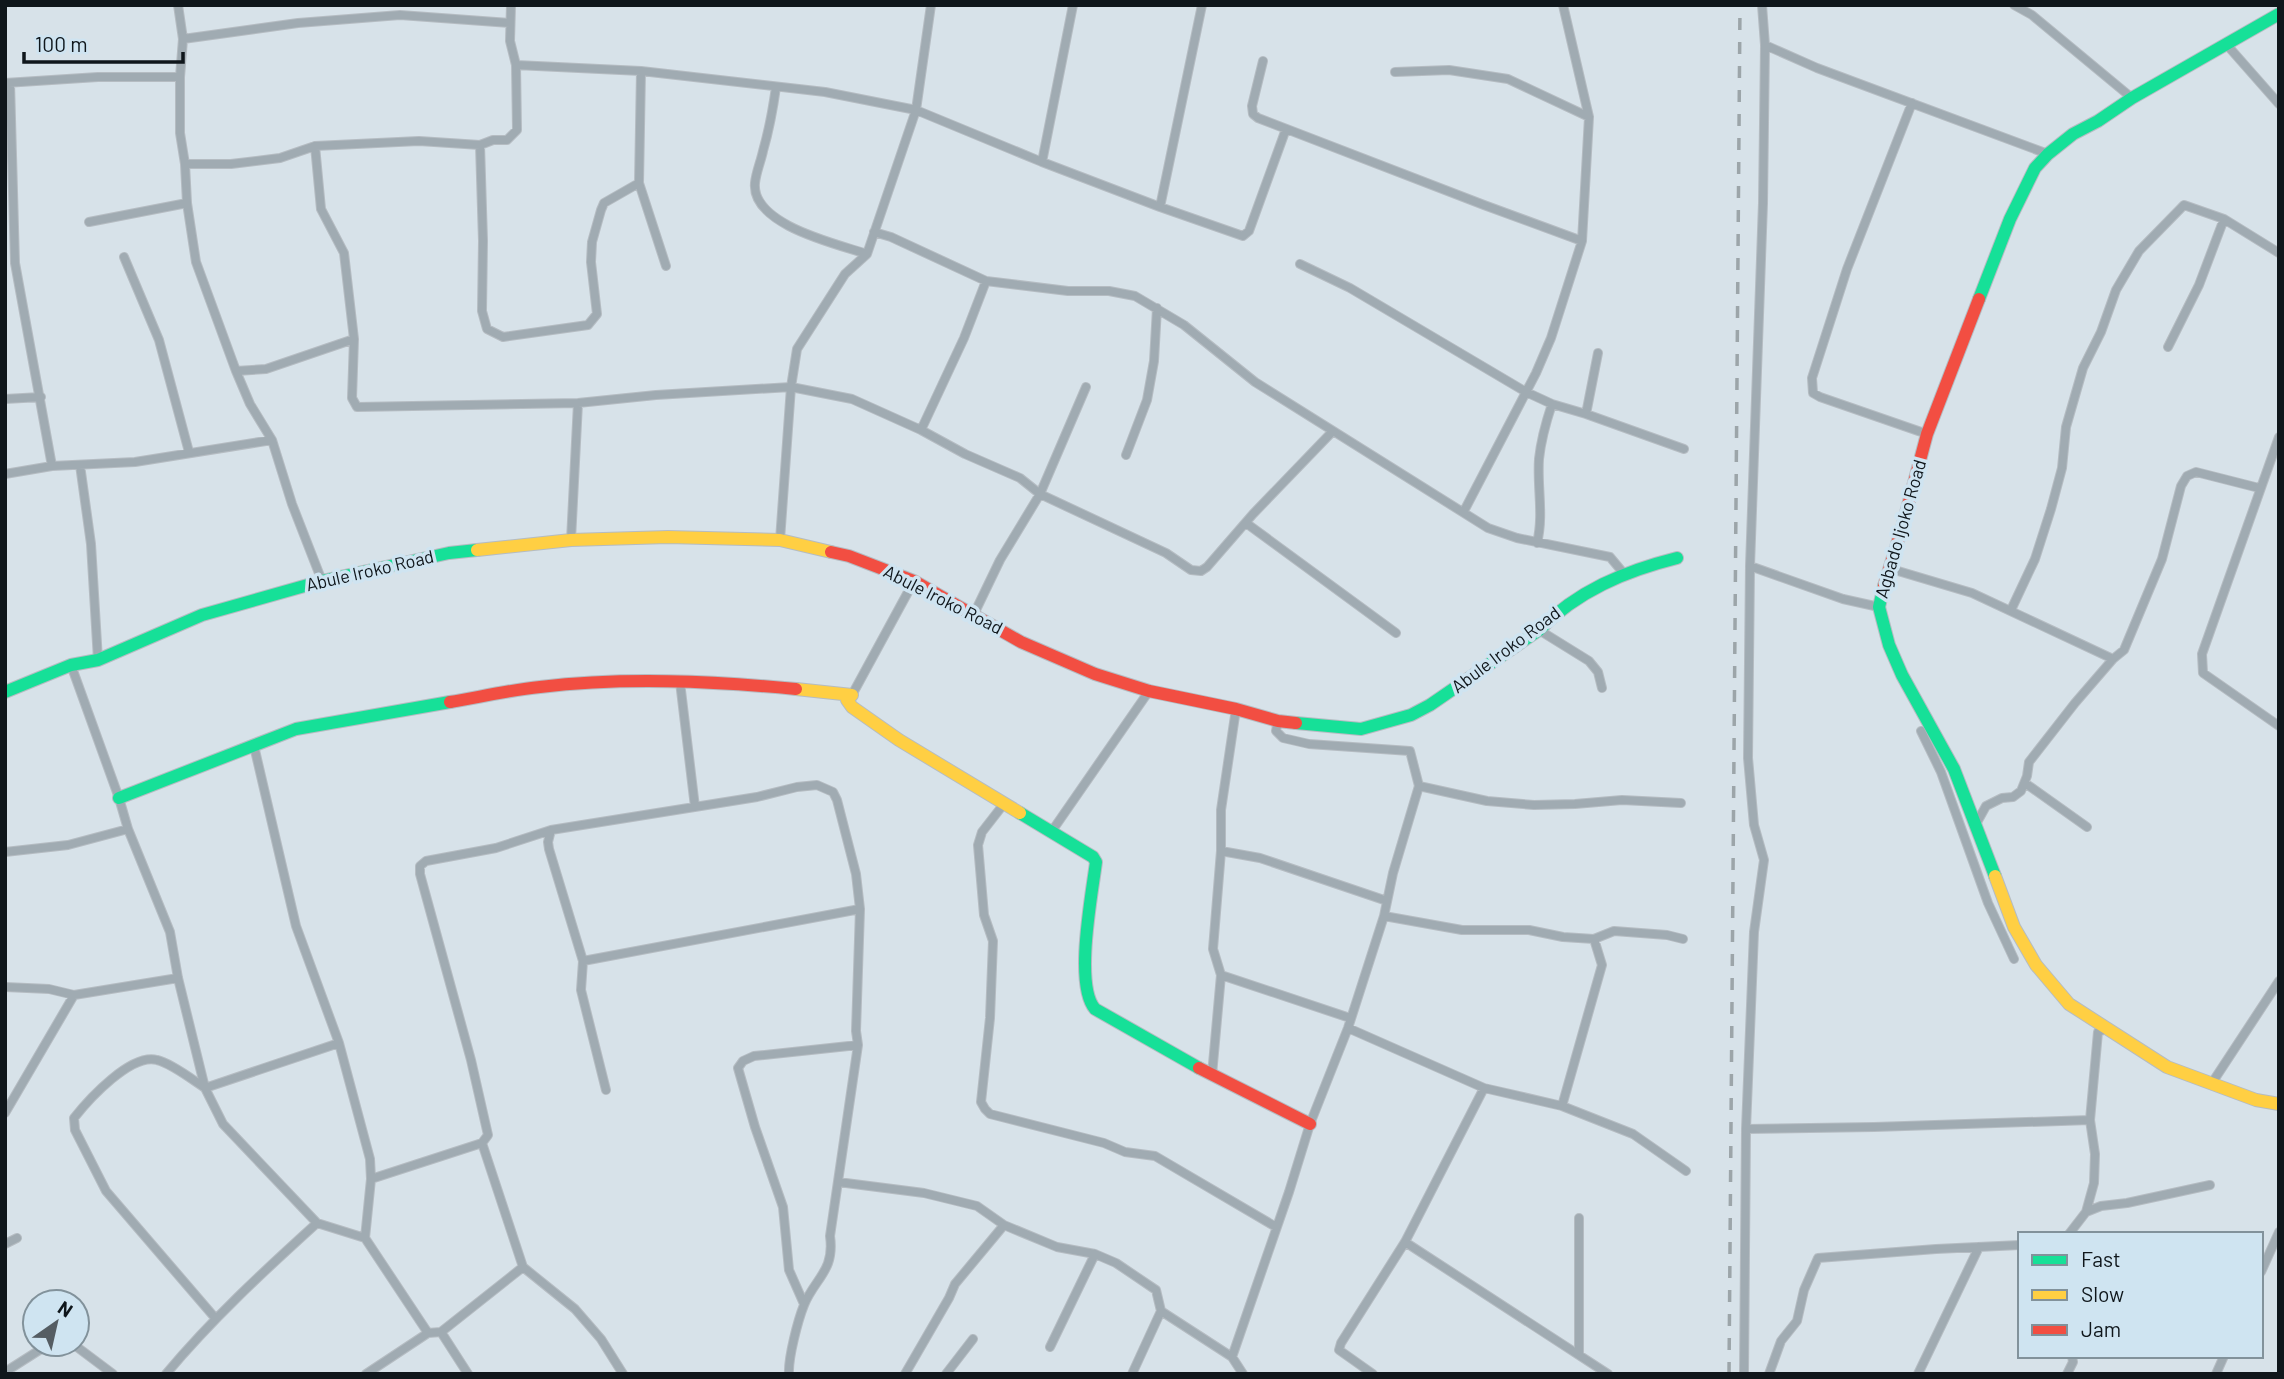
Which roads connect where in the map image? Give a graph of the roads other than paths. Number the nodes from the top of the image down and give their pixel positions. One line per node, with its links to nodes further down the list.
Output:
1 (178, 5): 11 (street)
2 (511, 5): 10 (street)
3 (931, 5): 24 (street)
4 (1073, 5): 30 (street)
5 (1202, 5): 34 (street)
6 (1563, 5): 25 (street)
7 (1762, 5): 12 (street)
8 (2014, 5): 21 (street)
9 (2279, 14): 13 (street, Agbado Ijoko Road)
10 (510, 23): 11 (street); 15 (street)
11 (183, 39): 18 (street)
12 (1765, 45): 22 (street); 79 (street)
13 (2227, 45): 21 (street, Agbado Ijoko Road); 23 (street)
14 (1262, 61): 26 (street)
15 (516, 65): 16 (street); 27 (street)
16 (641, 71): 20 (street); 32 (street)
17 (1395, 72): 25 (street)
18 (180, 78): 19 (street); 31 (street)
19 (7, 83): 45 (street)
20 (776, 87): 24 (street); 40 (street)
21 (2132, 98): 29 (street, Agbado Ijoko Road)
22 (1912, 103): 29 (street); 62 (street)
23 (2279, 104)
24 (916, 110): 30 (street); 37 (street)
25 (1589, 117): 38 (street)
26 (1286, 129): 34 (street); 38 (street)
27 (480, 145): 28 (street); 32 (street)
28 (315, 146): 31 (street); 48 (street)
29 (2048, 154): 62 (street, Agbado Ijoko Road)
30 (1042, 163): 34 (street)
31 (185, 164): 33 (street)
32 (639, 183): 43 (street)
33 (187, 203): 36 (street); 51 (street)
34 (1160, 207)
35 (2224, 219): 39 (street); 49 (street); 85 (street)
36 (89, 222)
37 (874, 232): 40 (street); 46 (street)
38 (1582, 241): 54 (street)
39 (2279, 253)
40 (867, 254): 52 (street)
41 (124, 257): 66 (street)
42 (1300, 264): 54 (street)
43 (666, 266)
44 (5, 270): 45 (street)
45 (17, 271): 55 (street)
46 (985, 281): 47 (street); 60 (street)
47 (1157, 308): 61 (street); 67 (street)
48 (354, 339): 51 (street); 57 (street)
49 (2168, 347)
50 (1598, 353): 59 (street)
51 (236, 371): 64 (street)
52 (791, 387): 57 (street); 60 (street); 76 (street)
53 (1087, 387): 72 (street)
54 (1526, 391): 58 (street); 73 (street)
55 (41, 397): 56 (street); 69 (street)
56 (5, 398)
57 (578, 403): 75 (street)
58 (1552, 404): 59 (street); 77 (street)
59 (1586, 414): 65 (street)
60 (921, 430): 72 (street)
61 (1332, 432): 73 (street); 74 (street)
62 (1927, 434): 80 (street, Agbado Ijoko Road)
63 (2279, 437): 71 (street)
64 (272, 440): 66 (street); 82 (street)
65 (1684, 449)
66 (189, 452): 68 (street)
67 (1126, 455)
68 (80, 465): 69 (street); 90 (street)
69 (52, 466): 70 (street)
70 (5, 474)
71 (2259, 488): 89 (street); 99 (street)
72 (1040, 494): 74 (street); 86 (street)
73 (1464, 511): 77 (street)
74 (1246, 523): 88 (street)
75 (571, 540): 76 (street, Abule Iroko Road); 82 (street, Abule Iroko Road)
76 (780, 540): 83 (street, Abule Iroko Road)
77 (1537, 543): 81 (street)
78 (1677, 558): 81 (street, Abule Iroko Road)
79 (1750, 566): 84 (street); 142 (street)
80 (1888, 568): 84 (street, Agbado Ijoko Road); 85 (street)
81 (1625, 575): 87 (street, Abule Iroko Road)
82 (323, 581): 90 (street, Abule Iroko Road)
83 (914, 581): 86 (street, Abule Iroko Road); 96 (street)
84 (1879, 607): 108 (street, Agbado Ijoko Road)
85 (2011, 610): 89 (street)
86 (974, 614): 94 (street, Abule Iroko Road)
87 (1539, 630): 93 (street); 98 (street, Abule Iroko Road)
88 (1396, 633)
89 (2113, 659): 102 (street)
90 (98, 660): 91 (street, Abule Iroko Road)
91 (71, 665): 95 (street, Abule Iroko Road); 104 (street)
92 (680, 682): 96 (street); 101 (street); 107 (street)
93 (1602, 688)
94 (1149, 691): 97 (street, Abule Iroko Road); 112 (street)
95 (5, 692)
96 (852, 695): 106 (street)
97 (1236, 709): 98 (street, Abule Iroko Road); 113 (street)
98 (1278, 721): 103 (street)
99 (2279, 726)
100 (1921, 731): 120 (street)
101 (254, 746): 104 (street); 130 (street)
102 (2025, 783): 108 (street); 109 (street)
103 (1419, 786): 105 (street); 115 (street)
104 (120, 799): 110 (street)
105 (1681, 803)
106 (1003, 805): 112 (street); 152 (street)
107 (695, 807): 111 (street); 116 (street)
108 (1976, 824): 129 (street, Agbado Ijoko Road)
109 (2087, 827)
110 (128, 829): 114 (street); 123 (street)
111 (551, 830): 121 (street); 143 (street)
112 (1052, 831): 132 (street)
113 (1221, 851): 115 (street); 122 (street)
114 (5, 852)
115 (1387, 901): 117 (street)
116 (860, 909): 121 (street); 131 (street)
117 (1384, 916): 118 (street); 127 (street)
118 (1594, 939): 119 (street); 138 (street)
119 (1683, 939)
120 (2014, 959)
121 (583, 961): 136 (street)
122 (1220, 975): 127 (street); 132 (street)
123 (178, 978): 126 (street); 135 (street)
124 (2279, 981): 133 (street)
125 (5, 987): 126 (street)
126 (74, 995): 139 (street)
127 (1350, 1018): 128 (street)
128 (1348, 1028): 134 (street); 141 (street)
129 (2109, 1028): 133 (street, Agbado Ijoko Road); 140 (street)
130 (339, 1043): 135 (street); 145 (street)
131 (858, 1045): 146 (street); 164 (street)
132 (1212, 1075): 141 (street)
133 (2213, 1083): 137 (street, Agbado Ijoko Road)
134 (1484, 1087): 138 (street); 157 (street)
135 (205, 1088): 150 (street); 166 (street)
136 (606, 1090)
137 (2279, 1104)
138 (1562, 1106): 144 (street)
139 (5, 1113)
140 (2090, 1120): 142 (street); 148 (street)
141 (1310, 1124): 152 (street)
142 (1746, 1129): 190 (street)
143 (482, 1143): 145 (street); 162 (street)
144 (1686, 1171)
145 (371, 1179): 156 (street)
146 (838, 1182): 151 (street); 164 (street)
147 (2210, 1185): 148 (street)
148 (2086, 1212): 153 (street)
149 (1579, 1218): 171 (street)
150 (317, 1223): 156 (street); 166 (street)
151 (1004, 1225): 161 (street); 184 (street)
152 (1276, 1227): 172 (street)
153 (2071, 1232)
154 (2279, 1232): 163 (street)
155 (17, 1238): 158 (street)
156 (365, 1238): 168 (street)
157 (1405, 1242): 171 (street); 188 (street)
158 (5, 1244)
159 (2018, 1245): 160 (street)
160 (1979, 1247): 191 (street); 192 (street)
161 (1095, 1254): 165 (street); 170 (street)
162 (523, 1267): 167 (street); 182 (street)
163 (2263, 1268)
164 (804, 1304): 183 (street)
165 (1161, 1311): 172 (street); 186 (street)
166 (216, 1319): 179 (street)
167 (441, 1332): 168 (street); 181 (street)
168 (428, 1333): 180 (street)
169 (973, 1339): 185 (street)
170 (1050, 1347)
171 (1579, 1353): 189 (street)
172 (1232, 1357): 187 (street)
173 (27, 1358): 177 (street)
174 (91, 1358): 178 (street)
175 (2073, 1358): 193 (street)
176 (2223, 1358): 194 (street)
177 (5, 1372)
178 (113, 1374)
179 (166, 1374)
180 (366, 1374)
181 (468, 1374)
182 (623, 1374)
183 (789, 1374)
184 (905, 1374)
185 (946, 1374)
186 (1132, 1374)
187 (1243, 1374)
188 (1373, 1374)
189 (1608, 1374)
190 (1744, 1374)
191 (1769, 1374)
192 (1918, 1374)
193 (2067, 1374)
194 (2216, 1374)

